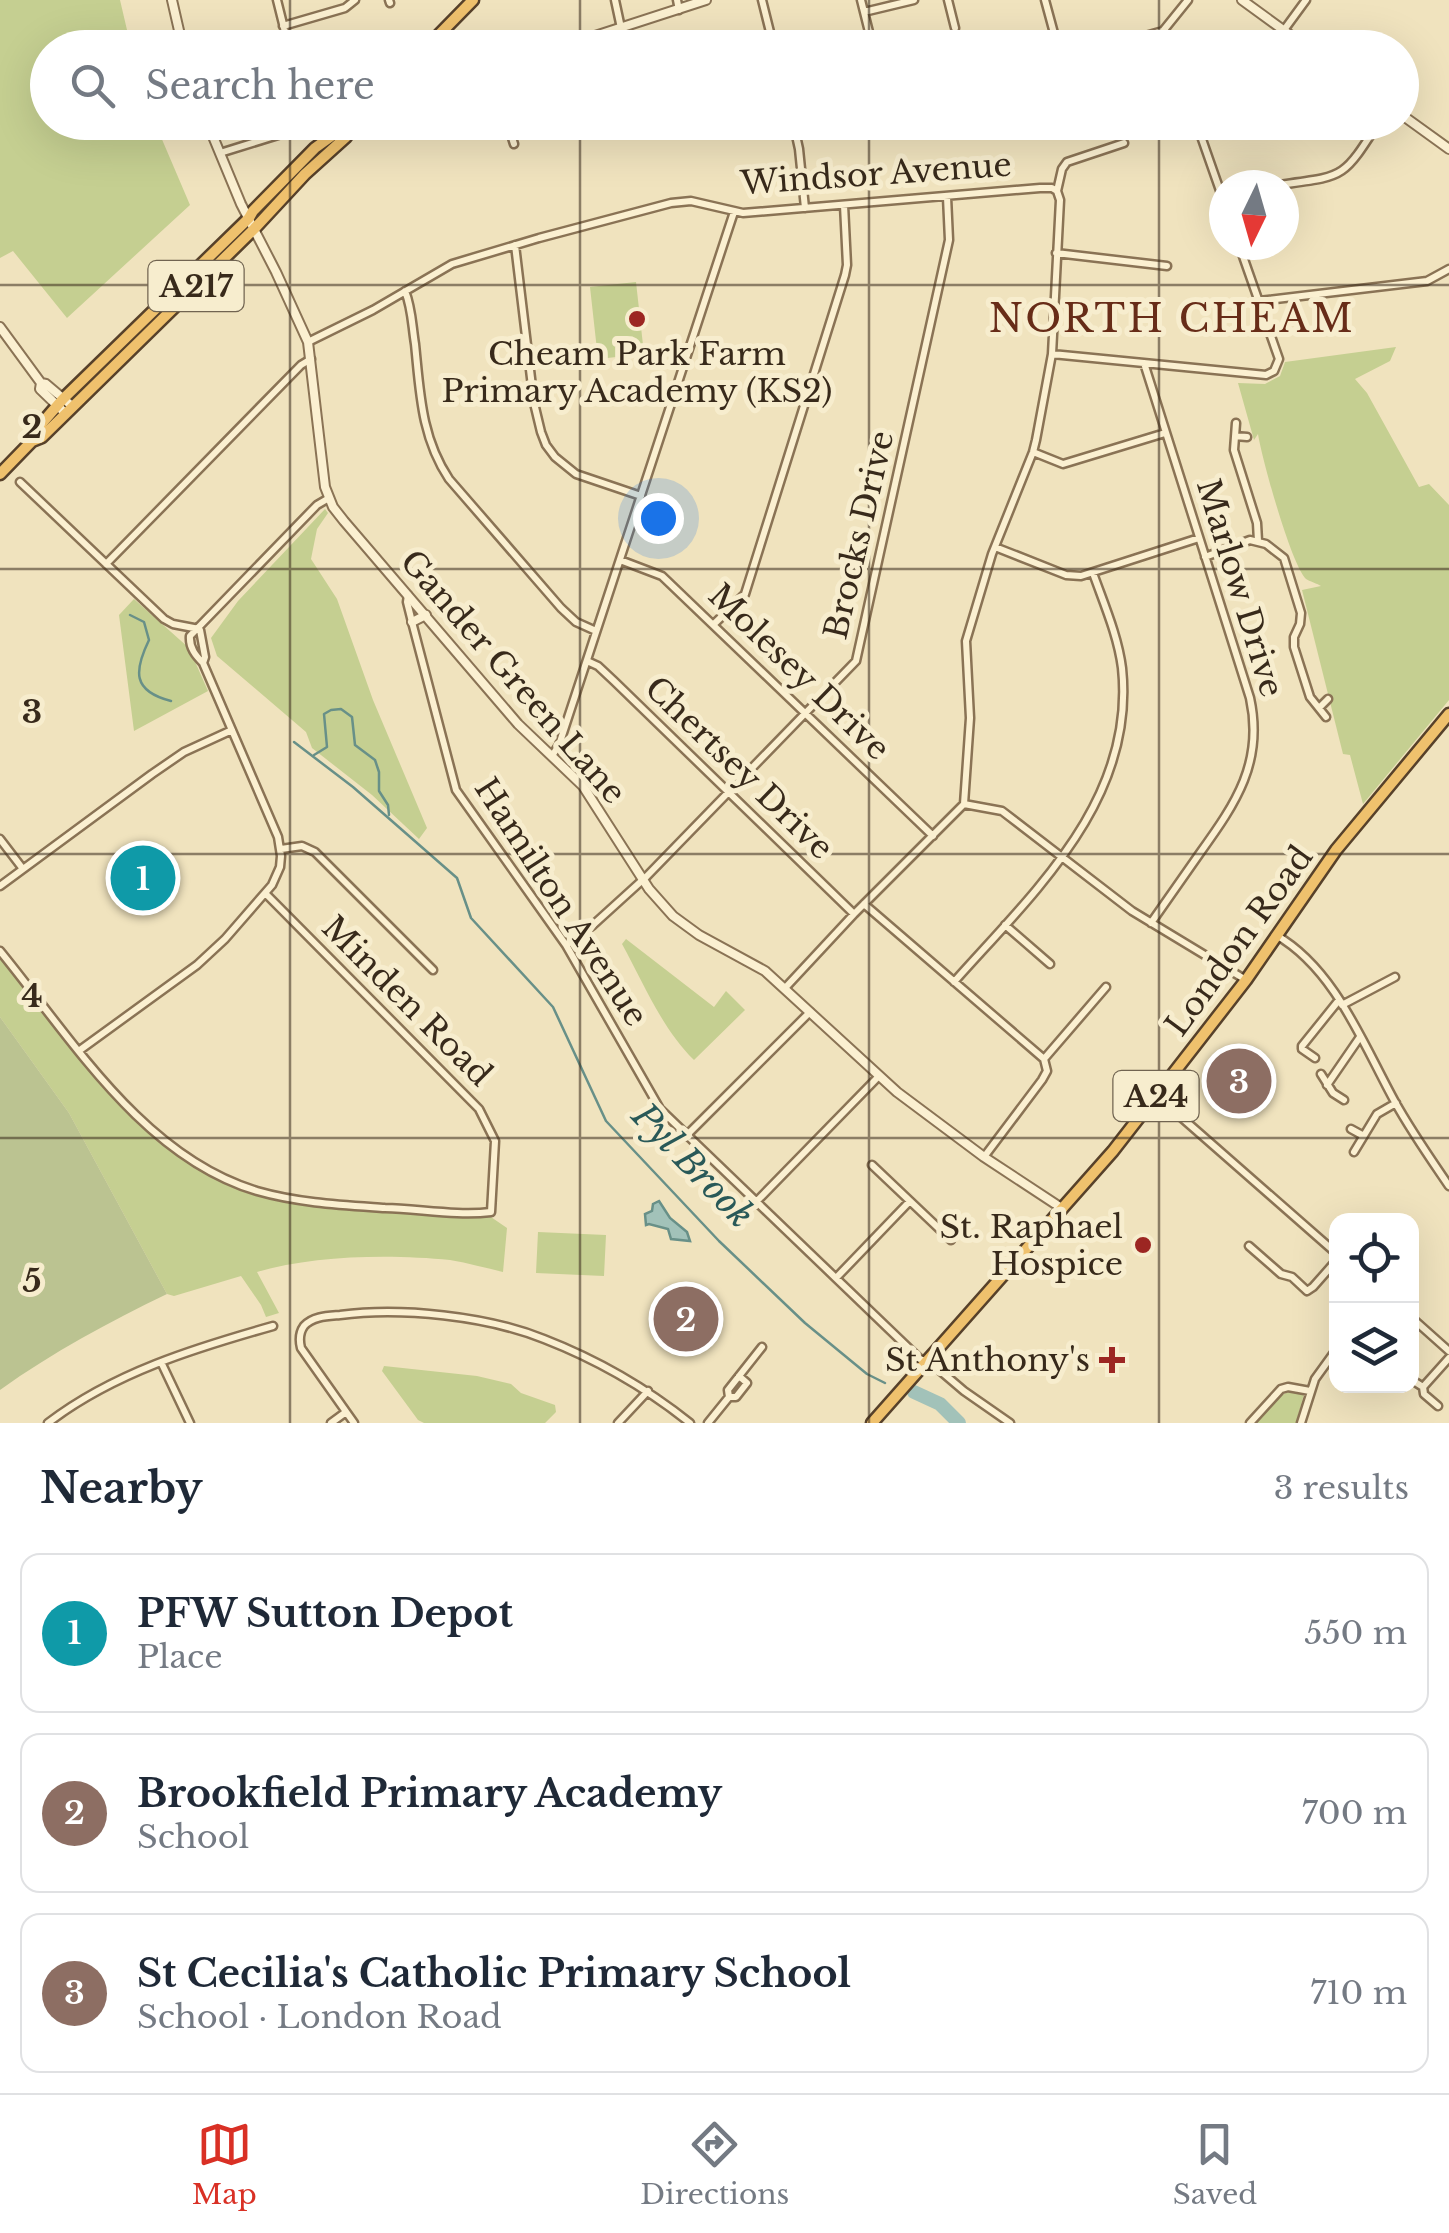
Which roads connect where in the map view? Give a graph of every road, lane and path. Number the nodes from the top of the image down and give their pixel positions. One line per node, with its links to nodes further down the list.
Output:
1 (172, 0): 20 (street)
2 (276, 0): 17 (street)
3 (355, 0): 17 (street)
4 (473, 0): 22 (highway)
5 (616, 0): 18 (street)
6 (706, 0): 15 (street)
7 (762, 0): 24 (street)
8 (861, 0): 16 (street)
9 (914, 0): 16 (street)
10 (948, 0): 19 (street)
11 (1046, 0): 26 (street)
12 (1188, 0): 27 (street)
13 (1242, 0): 28 (street)
14 (1306, 0): 28 (street)
15 (678, 5): 18 (street)
16 (864, 12): 25 (street)
17 (284, 26): 21 (street)
18 (621, 28): 23 (street)
19 (955, 28)
20 (179, 30)
21 (285, 30)
22 (444, 30)
23 (615, 30)
24 (770, 30)
25 (868, 30)
26 (1054, 30)
27 (1163, 30)
28 (1284, 30)
29 (1419, 127): 39 (street)
30 (215, 140): 40 (street, Gander Green Lane)
31 (260, 140): 40 (street)
32 (325, 140): 48 (highway, A217)
33 (513, 140): 38 (street)
34 (797, 140): 46 (street)
35 (1202, 140): 41 (street)
36 (1368, 140): 42 (street)
37 (1124, 143): 43 (street)
38 (514, 144)
39 (1449, 148)
40 (220, 153): 48 (street, Gander Green Lane)
41 (1213, 170)
42 (1299, 182)
43 (1057, 191): 44 (street, Windsor Avenue); 50 (street)
44 (948, 197): 45 (street, Windsor Avenue); 87 (street, Brocks Drive)
45 (844, 206): 46 (street, Windsor Avenue); 81 (street)
46 (805, 208): 47 (street, Windsor Avenue)
47 (734, 212): 49 (street, Windsor Avenue); 69 (street)
48 (252, 224): 57 (street, Gander Green Lane); 61 (highway, A217)
49 (515, 245): 54 (street, Windsor Avenue); 69 (street)
50 (1056, 253): 52 (street); 58 (street)
51 (1245, 260): 55 (street)
52 (1166, 266)
53 (1449, 269): 55 (street)
54 (404, 291): 57 (street, Windsor Avenue); 83 (street)
55 (1260, 301): 60 (street)
56 (0, 327): 61 (street)
57 (308, 342): 59 (street, Gander Green Lane)
58 (1052, 354): 60 (street); 66 (street)
59 (311, 359): 70 (street, Gander Green Lane); 76 (street)
60 (1144, 363): 63 (street, Marlow Drive)
61 (64, 406): 67 (highway, A217)
62 (1236, 423): 64 (street)
63 (1166, 433): 66 (street); 71 (street, Marlow Drive)
64 (1235, 436): 65 (street); 72 (street)
65 (1247, 437)
66 (1033, 452): 73 (street)
67 (0, 474)
68 (20, 482): 76 (street)
69 (640, 496): 75 (street)
70 (329, 498): 78 (street, Gander Green Lane); 82 (street)
71 (1199, 538): 74 (street, Marlow Drive); 77 (street)
72 (1258, 541): 74 (street); 86 (street)
73 (994, 547): 77 (street); 93 (street)
74 (1205, 556): 104 (street, Marlow Drive)
75 (620, 560): 81 (street, Molesey Drive); 83 (street)
76 (106, 564): 82 (street)
77 (1093, 573): 97 (street)
78 (408, 594): 79 (street, Gander Green Lane); 80 (street, Hamilton Avenue)
79 (426, 615): 80 (street); 91 (street, Gander Green Lane)
80 (412, 622): 107 (street, Hamilton Avenue)
81 (714, 624): 87 (street, Molesey Drive)
82 (200, 629): 90 (street)
83 (596, 630): 84 (street)
84 (586, 661): 91 (street); 92 (street, Chertsey Drive)
85 (1328, 699): 86 (street)
86 (1319, 708): 89 (street)
87 (806, 714): 92 (street, Brocks Drive); 94 (street, Molesey Drive)
88 (1449, 714): 106 (highway, London Road / A24)
89 (1326, 717)
90 (232, 730): 96 (street); 98 (street)
91 (552, 756): 99 (street, Gander Green Lane)
92 (728, 792): 99 (street, Brocks Drive); 103 (street, Chertsey Drive)
93 (964, 804): 94 (street); 97 (street)
94 (933, 836): 102 (street)
95 (0, 839): 98 (street)
96 (281, 849): 101 (street); 110 (street)
97 (1062, 858): 104 (street); 105 (street)
98 (22, 870): 100 (street)
99 (642, 880): 107 (street, Brocks Drive); 115 (street, Gander Green Lane)
100 (0, 886)
101 (266, 894): 119 (street); 119 (street, Minden Road)
102 (864, 904): 103 (street); 113 (street)
103 (854, 914): 115 (street)
104 (1151, 922): 112 (street)
105 (1005, 924): 109 (street); 113 (street)
106 (1276, 935): 112 (highway, London Road / A24); 116 (street)
107 (566, 945): 129 (street, Hamilton Avenue)
108 (0, 952): 119 (street)
109 (1050, 964)
110 (433, 970)
111 (1395, 977): 116 (street)
112 (1246, 980): 125 (highway, London Road / A24)
113 (954, 982): 121 (street)
114 (1106, 987): 121 (street)
115 (786, 988): 117 (street, Gander Green Lane)
116 (1340, 1002): 118 (street); 120 (street)
117 (811, 1011): 123 (street, Gander Green Lane); 129 (street)
118 (1360, 1038): 124 (street); 127 (street)
119 (80, 1050)
120 (1315, 1058)
121 (1044, 1059): 132 (street)
122 (1320, 1074): 124 (street)
123 (879, 1076): 132 (street, Gander Green Lane); 136 (street)
124 (1327, 1084): 126 (street)
125 (1157, 1096): 137 (highway, London Road / A24); 140 (street)
126 (1344, 1100)
127 (1396, 1103): 130 (street); 134 (street)
128 (1351, 1130): 130 (street)
129 (686, 1136): 136 (street, Hamilton Avenue)
130 (1362, 1136): 131 (street)
131 (1354, 1152)
132 (984, 1157): 137 (street, Gander Green Lane)
133 (872, 1165): 135 (street)
134 (1449, 1186)
135 (910, 1201): 138 (street); 142 (street)
136 (756, 1202): 142 (street, Hamilton Avenue)
137 (1063, 1209): 148 (highway, London Road / A24)
138 (951, 1240)
139 (1250, 1246): 141 (street)
140 (1329, 1247)
141 (1329, 1270)
142 (836, 1278): 148 (street, Hamilton Avenue)
143 (1419, 1325): 146 (street)
144 (274, 1326): 149 (street)
145 (762, 1347): 162 (street)
146 (1449, 1354): 151 (street)
147 (1329, 1358): 153 (street)
148 (925, 1361): 163 (highway, London Road / A24); 164 (street, Hamilton Avenue)
149 (161, 1362): 156 (street); 157 (street)
150 (1419, 1384): 151 (street)
151 (1423, 1387): 154 (street)
152 (648, 1391): 155 (street); 160 (street); 161 (street)
153 (1310, 1391): 165 (street); 166 (street)
154 (1438, 1406)
155 (346, 1412): 158 (street); 159 (street)
156 (48, 1423)
157 (190, 1423)
158 (331, 1423)
159 (354, 1423)
160 (618, 1423)
161 (690, 1423)
162 (708, 1423)
163 (872, 1423)
164 (1010, 1423)
165 (1250, 1423)
166 (1301, 1423)

